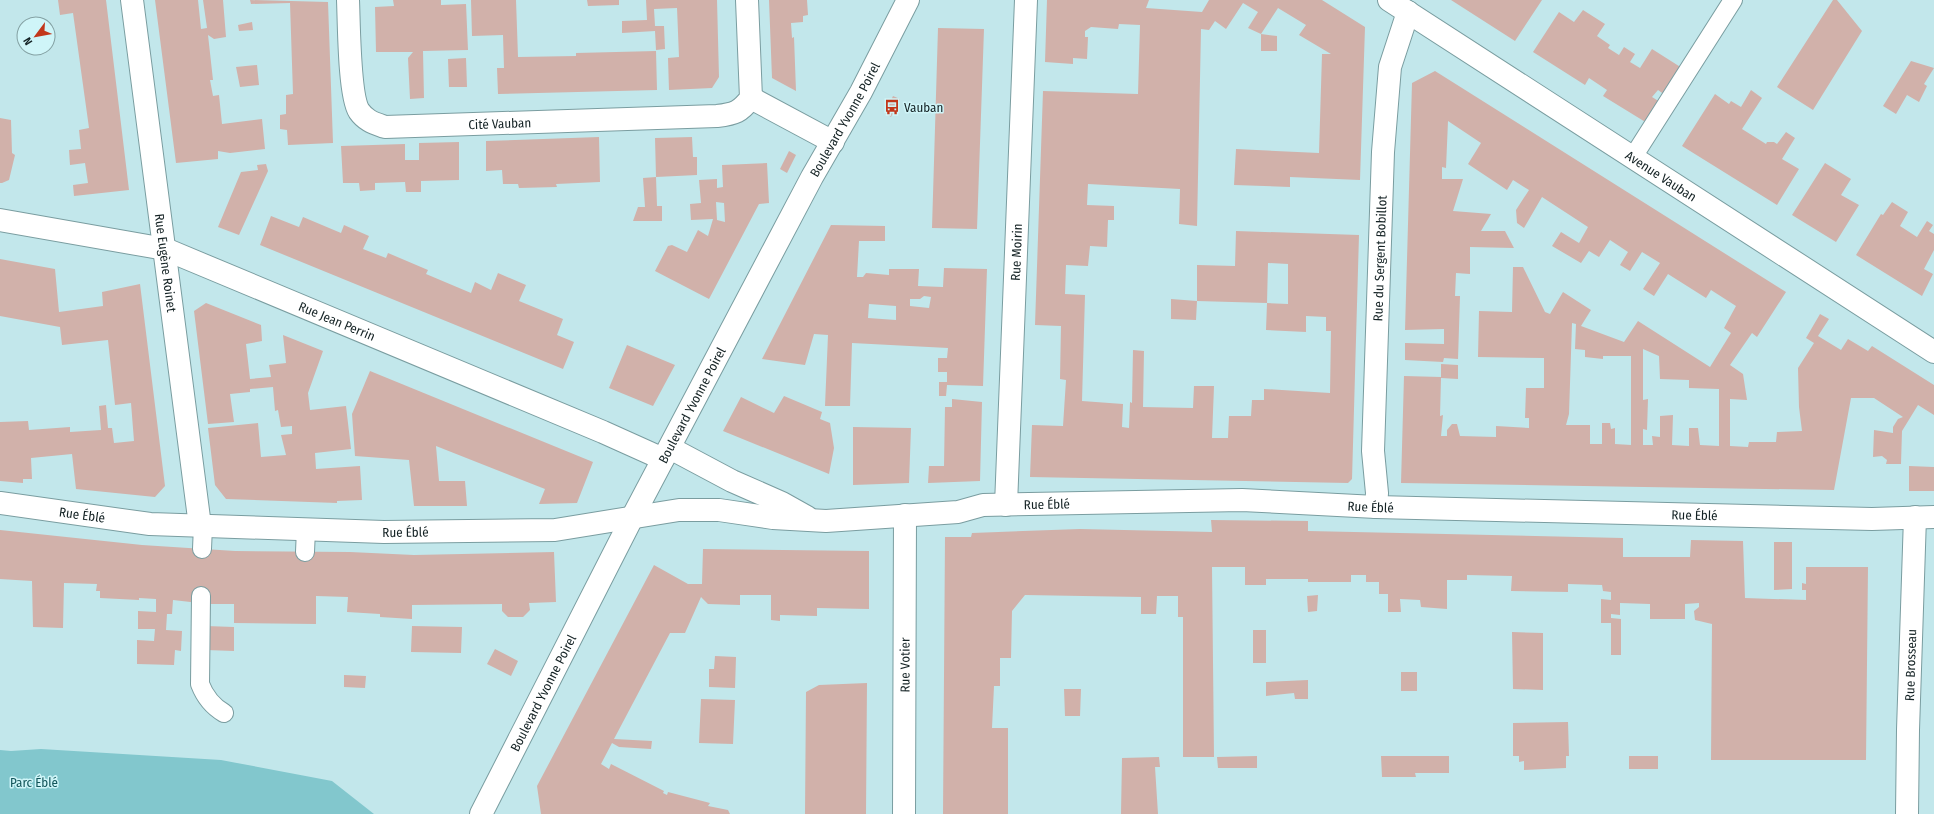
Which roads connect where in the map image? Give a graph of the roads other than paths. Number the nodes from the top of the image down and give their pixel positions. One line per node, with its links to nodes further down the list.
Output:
1 (132, 0): 13 (street, Rue Eugène Roinet)
2 (348, 0): 9 (street, Cité Vauban)
3 (747, 0): 9 (street)
4 (908, 0): 10 (street, Boulevard Yvonne Poirel)
5 (1026, 0): 17 (street, Rue Moirin)
6 (1389, 0): 8 (street, Avenue Vauban)
7 (1733, 0): 11 (lane)
8 (1408, 12): 11 (street, Avenue Vauban); 18 (street, Rue du Sergent Bobillot)
9 (751, 98): 10 (street)
10 (833, 142): 15 (street, Boulevard Yvonne Poirel)
11 (1633, 157): 14 (street, Avenue Vauban)
12 (0, 220): 13 (street, Rue Jean Perrin)
13 (165, 249): 15 (street, Rue Jean Perrin); 23 (street, Rue Eugène Roinet)
14 (1933, 348)
15 (667, 454): 21 (street, Boulevard Yvonne Poirel); 22 (street, Rue Éblé)
16 (0, 504): 23 (street, Rue Éblé)
17 (1006, 505): 18 (street, Rue Éblé); 19 (street, Rue Éblé)
18 (1376, 507): 20 (street, Rue Éblé)
19 (905, 515): 22 (street, Rue Éblé); 30 (street, Rue Votier)
20 (1924, 517): 31 (street, Rue Brosseau)
21 (632, 518): 22 (street, Rue Éblé); 24 (street, Rue Éblé); 29 (street, Boulevard Yvonne Poirel)
22 (809, 519)
23 (201, 526): 24 (street, Rue Éblé); 25 (lane)
24 (306, 529): 26 (lane)
25 (202, 549)
26 (305, 552)
27 (201, 596): 28 (lane)
28 (224, 713)
29 (481, 814)
30 (904, 814)
31 (1907, 814)

